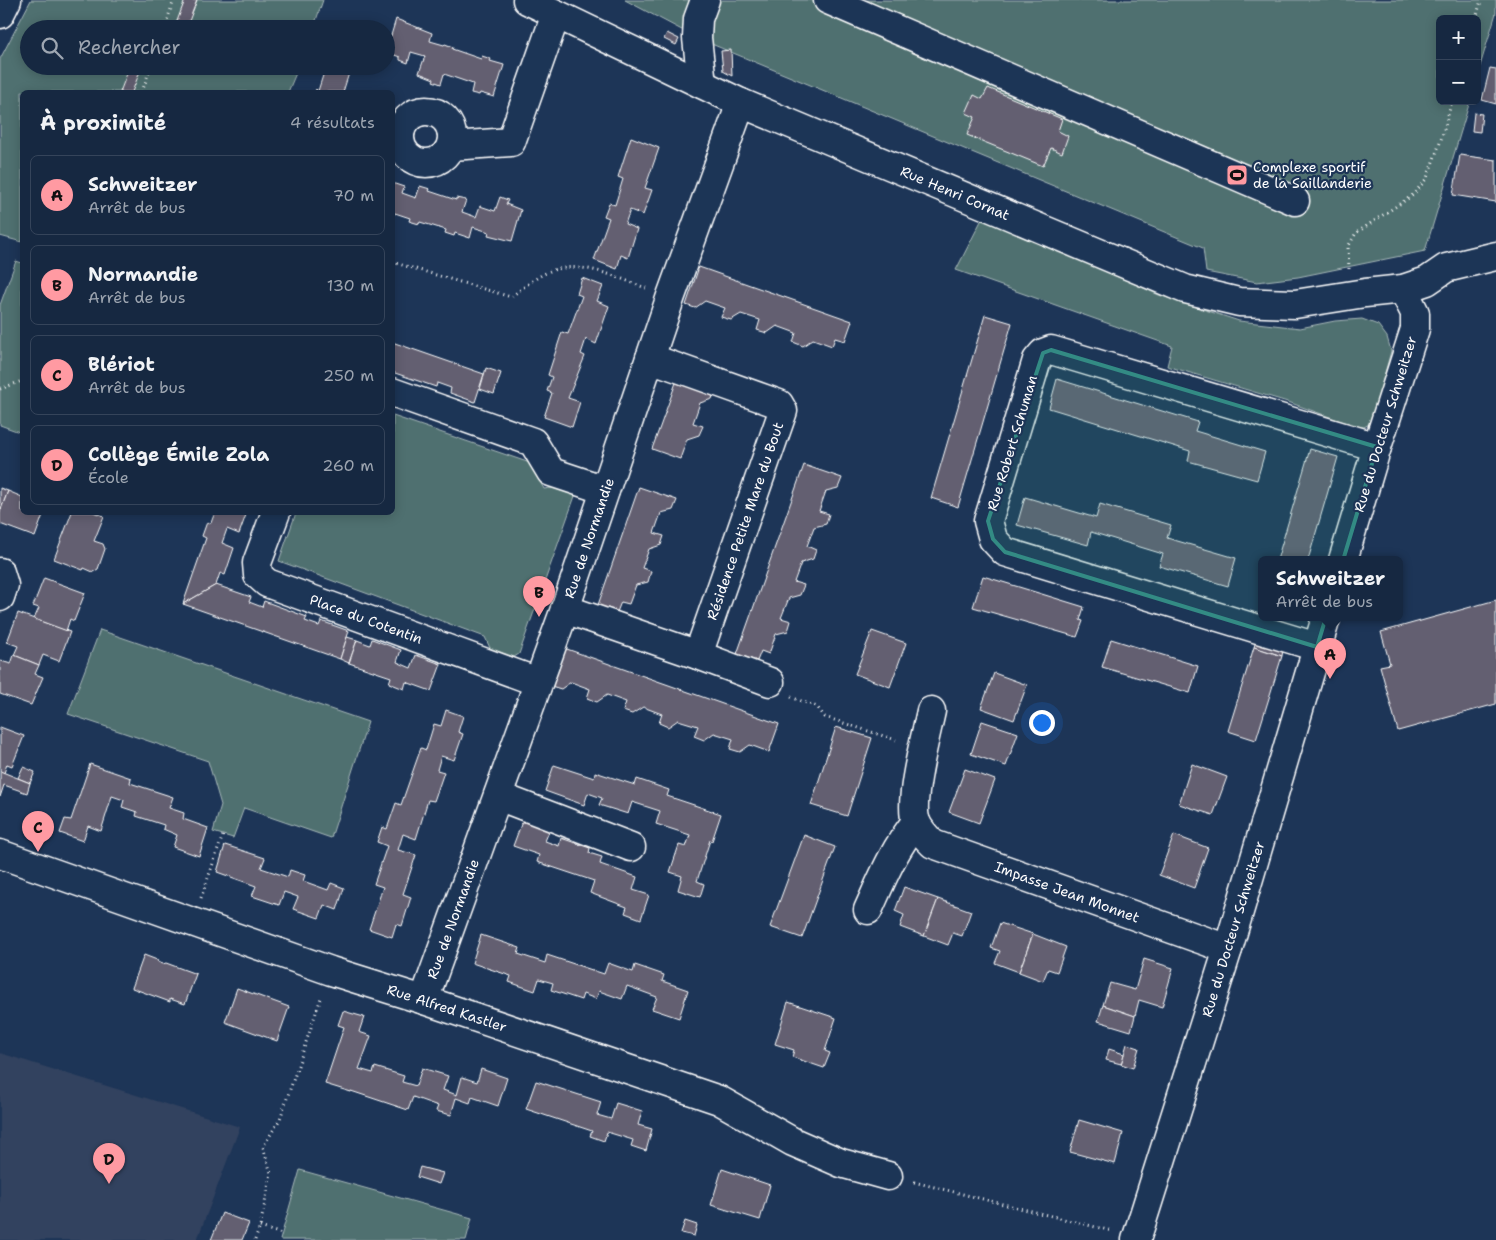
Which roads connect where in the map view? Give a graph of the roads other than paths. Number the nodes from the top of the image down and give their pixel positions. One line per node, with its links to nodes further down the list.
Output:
1 (8, 0): 5 (street)
2 (527, 0): 6 (street, Rue Henri Cornat)
3 (705, 0): 7 (street)
4 (828, 0): 11 (street)
5 (0, 14)
6 (556, 14): 7 (street, Rue Henri Cornat); 9 (street)
7 (702, 84): 8 (street, Rue Henri Cornat)
8 (741, 102): 13 (street, Rue Henri Cornat); 14 (street, Rue de Normandie)
9 (451, 146): 10 (street); 10 (street)
10 (400, 159)
11 (1295, 201)
12 (1496, 256): 13 (street, Rue Henri Cornat)
13 (1402, 289): 16 (street, Rue du Docteur Schweitzer)
14 (650, 358): 17 (street, Rue de Normandie); 25 (street, Résidence Petite Mare du Bout)
15 (395, 393): 17 (street)
16 (1377, 447): 19 (street, Rue du Docteur Schweitzer); 24 (street, Rue Robert Schuman)
17 (605, 490): 22 (street, Rue de Normandie)
18 (275, 515): 26 (street, Place du Cotentin)
19 (1344, 556)
20 (0, 572): 21 (street)
21 (0, 597)
22 (565, 609): 25 (street); 26 (street, Rue de Normandie)
23 (1325, 621): 24 (street, Rue du Docteur Schweitzer)
24 (1318, 647): 34 (street, Rue du Docteur Schweitzer)
25 (698, 655): 27 (street)
26 (538, 682): 29 (street, Rue de Normandie)
27 (770, 682)
28 (930, 711): 30 (street)
29 (498, 796): 31 (street); 35 (street, Rue de Normandie)
30 (916, 822): 33 (street); 34 (street, Impasse Jean Monnet)
31 (631, 847)
32 (0, 854): 35 (street, Rue Alfred Kastler)
33 (868, 910)
34 (1228, 949): 37 (street, Rue du Docteur Schweitzer)
35 (424, 1000): 36 (street, Rue Alfred Kastler)
36 (888, 1176)
37 (1136, 1238)

